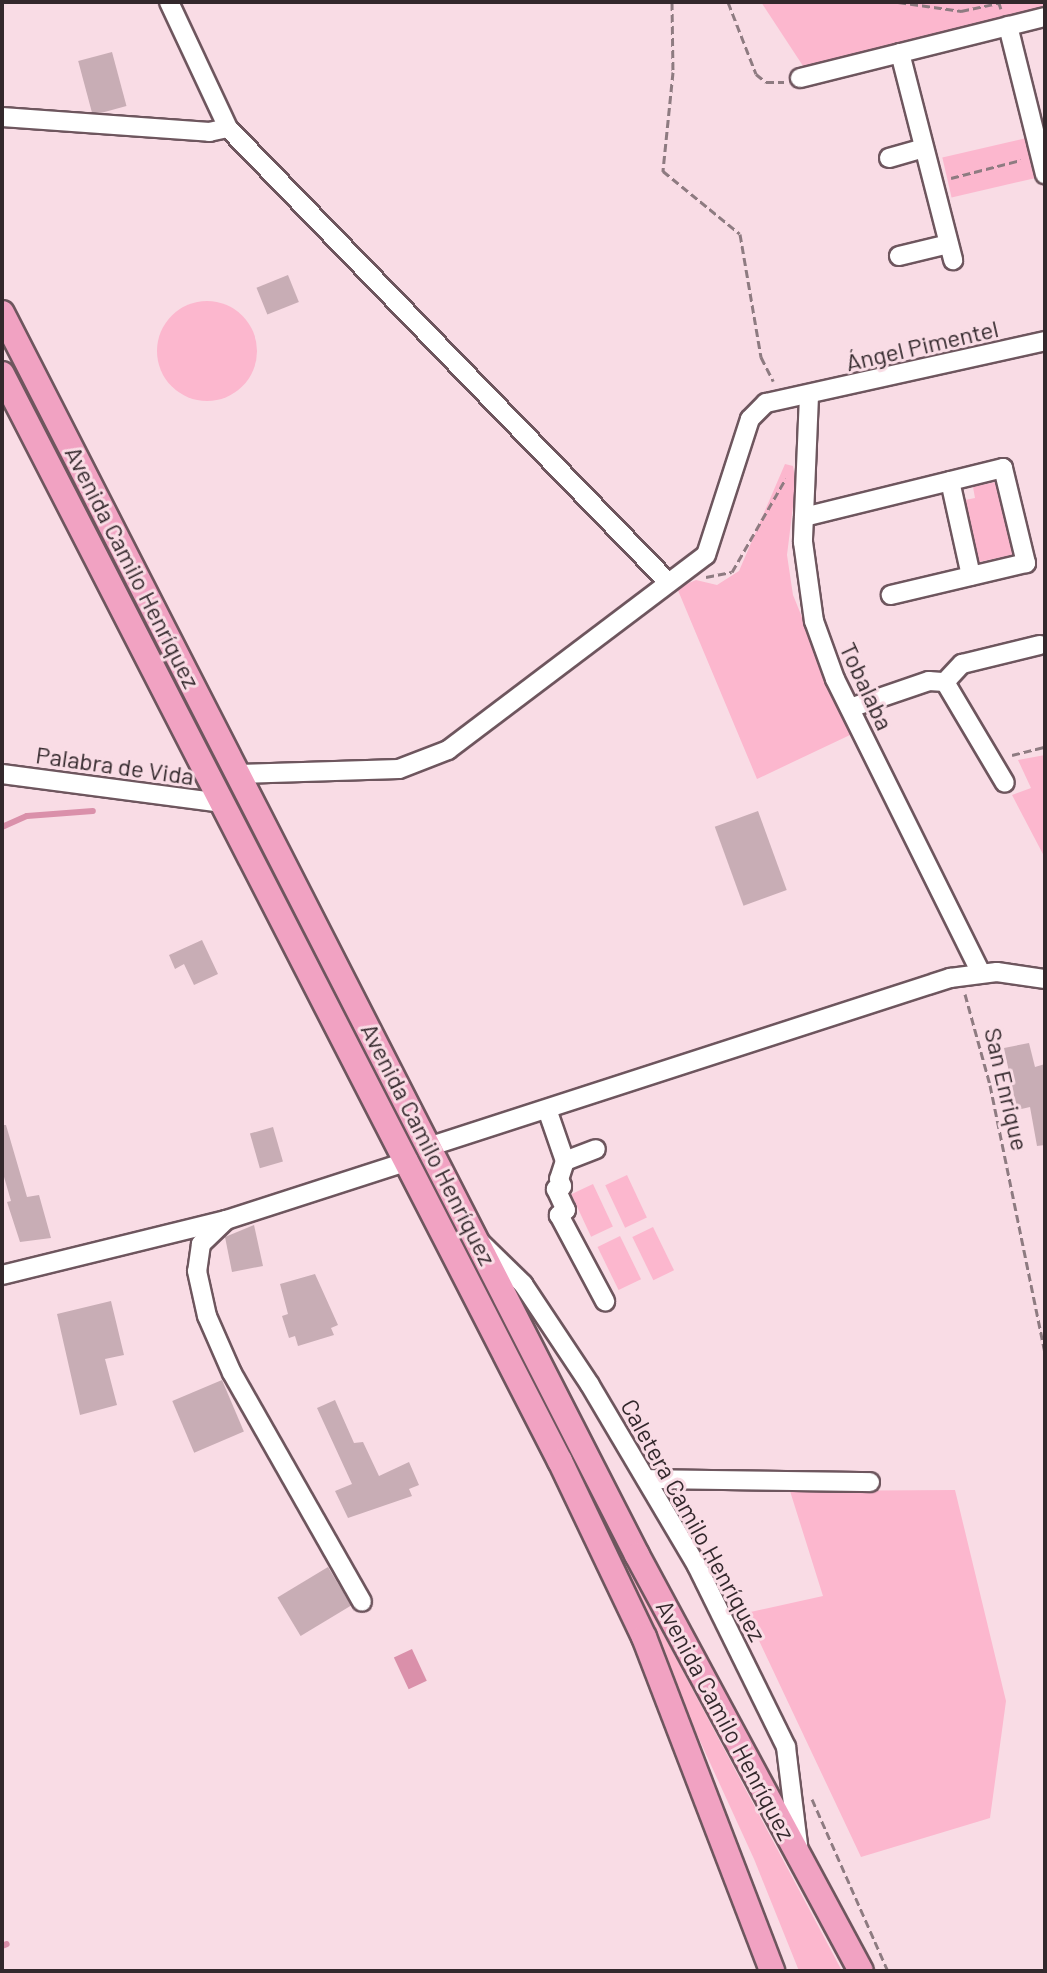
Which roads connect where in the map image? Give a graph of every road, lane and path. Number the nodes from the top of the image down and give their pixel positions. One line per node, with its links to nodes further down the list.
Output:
1 (169, 2): 11 (street)
2 (672, 2): 21 (path)
3 (728, 2): 9 (path)
4 (898, 2): 5 (path)
5 (998, 2): 7 (path)
6 (1045, 17): 7 (street)
7 (1008, 26): 8 (street); 14 (street)
8 (900, 53): 9 (street); 12 (street)
9 (800, 78)
10 (2, 117): 11 (street)
11 (228, 128): 27 (street)
12 (924, 148): 13 (street); 15 (street)
13 (889, 158)
14 (1043, 165): 15 (path)
15 (933, 183): 16 (street)
16 (899, 256)
17 (2, 313): 35 (main road, Avenida Camilo Henríquez)
18 (1045, 341): 20 (street, Ángel Pimentel)
19 (2, 374): 37 (main road, Avenida Camilo Henríquez)
20 (809, 396): 21 (street, Ángel Pimentel); 22 (street, Tobalaba)
21 (782, 400): 25 (street)
22 (808, 471): 24 (street, Tobalaba); 25 (path)
23 (950, 481): 24 (street); 26 (street); 26 (street)
24 (804, 517): 31 (street, Tobalaba)
25 (687, 573): 27 (street)
26 (971, 576): 28 (street)
27 (668, 582): 35 (street)
28 (891, 595)
29 (1040, 645): 30 (street)
30 (945, 682): 31 (street); 33 (street)
31 (850, 708): 38 (street, Tobalaba)
32 (1045, 747): 33 (path)
33 (992, 759): 36 (street)
34 (2, 774): 37 (street, Palabra de Vida)
35 (239, 774): 42 (main road, Avenida Camilo Henríquez)
36 (1005, 783)
37 (221, 803): 44 (main road, Avenida Camilo Henríquez)
38 (981, 973): 39 (street); 40 (street)
39 (953, 977): 41 (street); 50 (path, San Enrique)
40 (1045, 979)
41 (548, 1112): 42 (street); 45 (street)
42 (431, 1146): 47 (main road, Avenida Camilo Henríquez)
43 (596, 1149): 45 (street)
44 (409, 1161): 46 (street); 56 (main road, Avenida Camilo Henríquez)
45 (565, 1161): 49 (street)
46 (226, 1220): 48 (street); 53 (street)
47 (479, 1241): 51 (street, Caletera Camilo Henríquez); 55 (main road, Avenida Camilo Henríquez)
48 (2, 1275)
49 (605, 1301)
50 (1045, 1353)
51 (646, 1479): 52 (street); 55 (street, Caletera Camilo Henríquez)
52 (870, 1482)
53 (362, 1602)
54 (808, 1787): 58 (path)
55 (799, 1856): 57 (main road, Avenida Camilo Henríquez)
56 (772, 1971)
57 (861, 1971)
58 (888, 1971)

